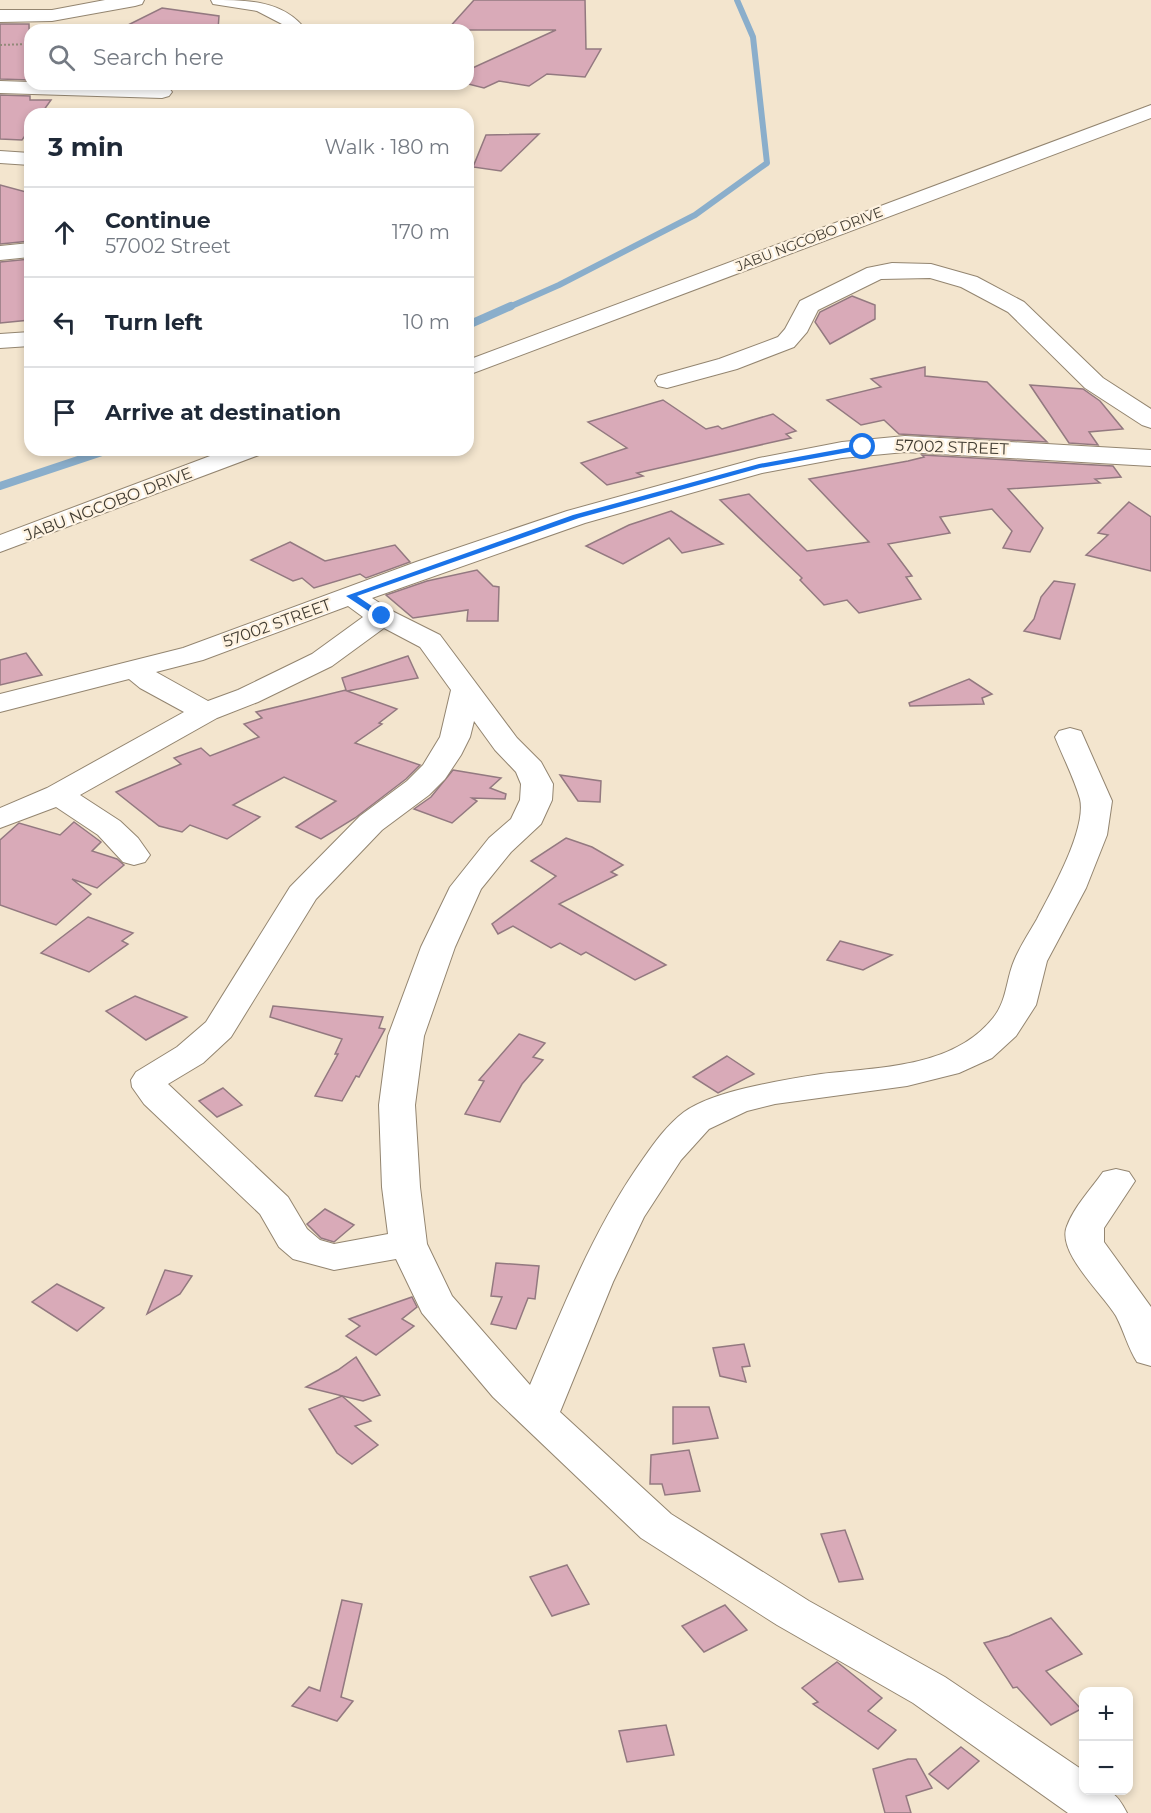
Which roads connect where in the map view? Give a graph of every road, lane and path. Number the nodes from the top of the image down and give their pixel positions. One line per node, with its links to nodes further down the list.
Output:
1 (135, 0): 3 (street)
2 (220, 0): 4 (street)
3 (0, 16)
4 (290, 24)
5 (24, 44): 6 (path)
6 (0, 45)
7 (0, 87): 8 (street)
8 (24, 87)
9 (163, 90): 10 (street)
10 (153, 108)
11 (1151, 111): 18 (street, JABU NGCOBO DRIVE)
12 (0, 158): 13 (street)
13 (24, 159)
14 (24, 251): 15 (street)
15 (0, 253)
16 (24, 339): 17 (street)
17 (0, 341)
18 (474, 366)
19 (667, 381): 20 (street)
20 (1151, 420)
21 (234, 456): 23 (street, JABU NGCOBO DRIVE)
22 (1151, 458): 24 (street, 57002 STREET)
23 (0, 544)
24 (351, 596): 25 (street); 26 (street, 57002 STREET)
25 (382, 616): 27 (street); 29 (street)
26 (136, 670): 28 (street, 57002 STREET); 29 (street)
27 (465, 692): 35 (street); 35 (street)
28 (0, 703)
29 (206, 712): 31 (street)
30 (1070, 737): 37 (street)
31 (58, 795): 32 (street); 33 (street)
32 (0, 819)
33 (134, 855)
34 (1116, 1181): 36 (street)
35 (408, 1244): 37 (street)
36 (1151, 1352)
37 (538, 1416): 38 (street)
38 (1103, 1813)

